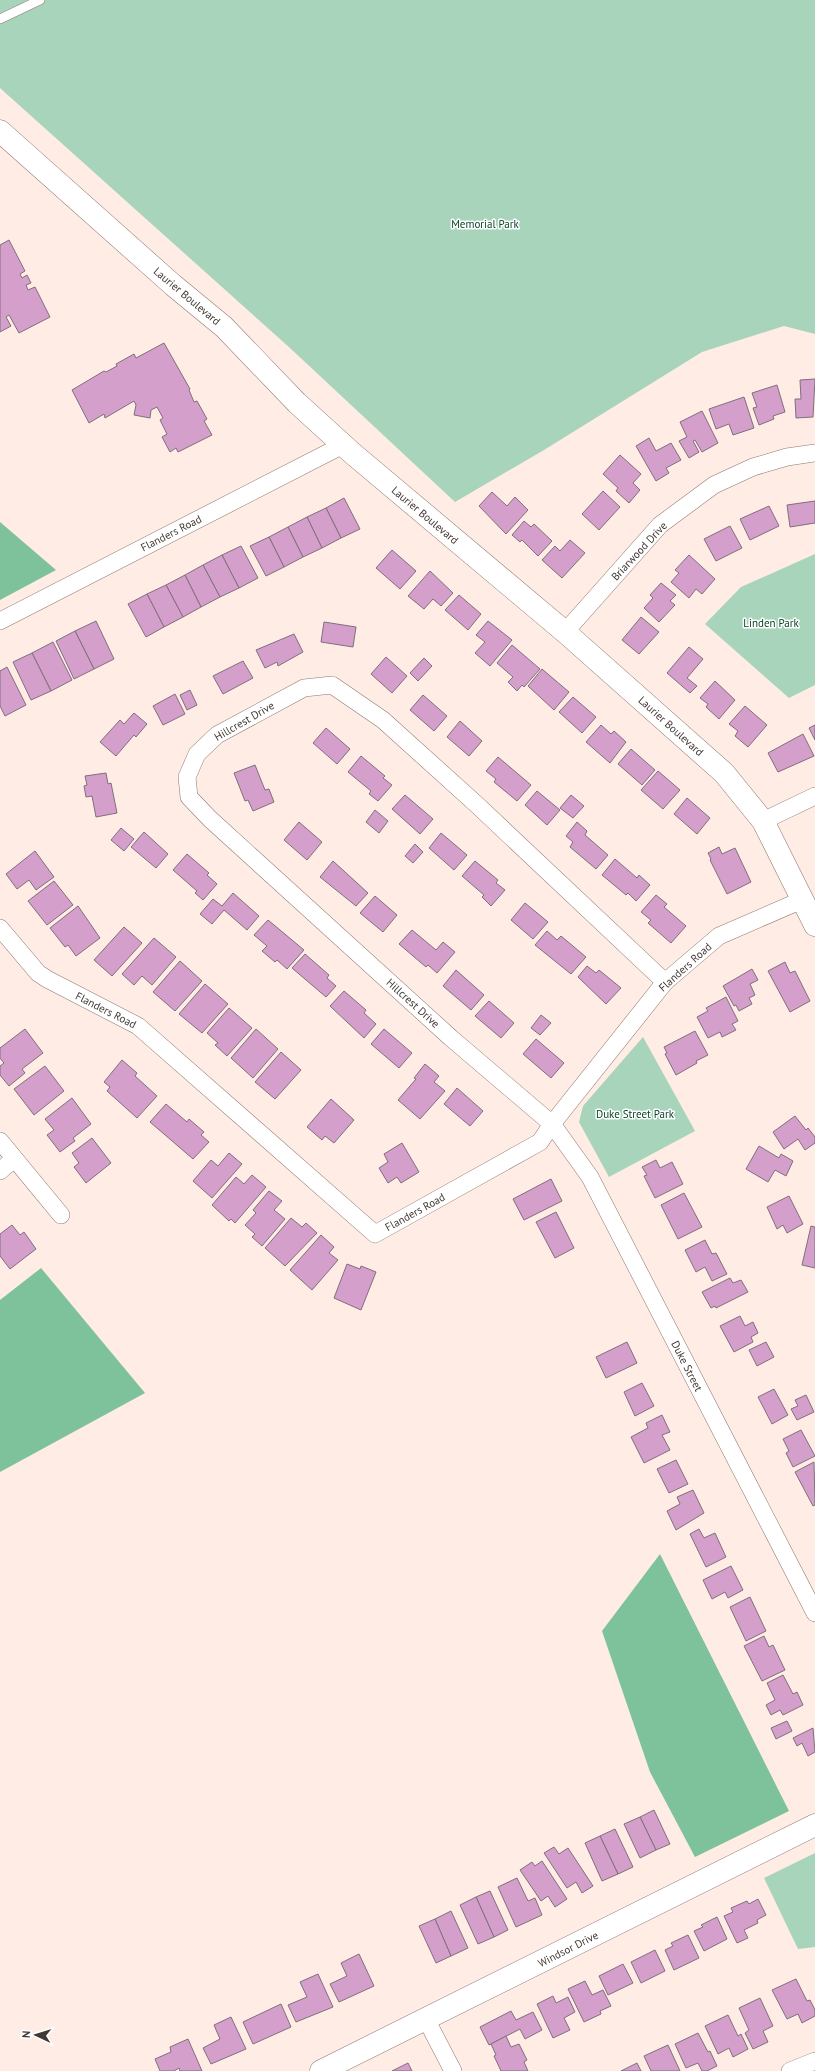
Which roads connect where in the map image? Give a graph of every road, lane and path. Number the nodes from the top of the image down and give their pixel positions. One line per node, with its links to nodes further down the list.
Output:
1 (40, 0): 2 (lane)
2 (0, 19)
3 (0, 131): 4 (street, Laurier Boulevard)
4 (343, 445): 6 (street, Flanders Road); 7 (street, Laurier Boulevard)
5 (815, 453): 7 (street, Briarwood Drive)
6 (0, 621)
7 (565, 632): 9 (street, Laurier Boulevard)
8 (815, 796): 9 (street)
9 (763, 821): 10 (street, Laurier Boulevard)
10 (802, 900): 11 (street, Laurier Boulevard); 13 (street, Flanders Road)
11 (815, 925)
12 (0, 928): 14 (street, Flanders Road)
13 (665, 982): 14 (street, Flanders Road); 14 (street, Hillcrest Drive)
14 (552, 1124): 19 (street, Duke Street)
15 (0, 1140): 16 (street)
16 (14, 1159): 17 (street); 18 (street)
17 (0, 1171)
18 (61, 1214)
19 (815, 1613)
20 (815, 1825): 21 (street, Windsor Drive)
21 (426, 2020): 23 (street, Windsor Drive); 24 (street)
22 (815, 2061): 25 (street)
23 (321, 2071)
24 (453, 2071)
25 (790, 2071)

